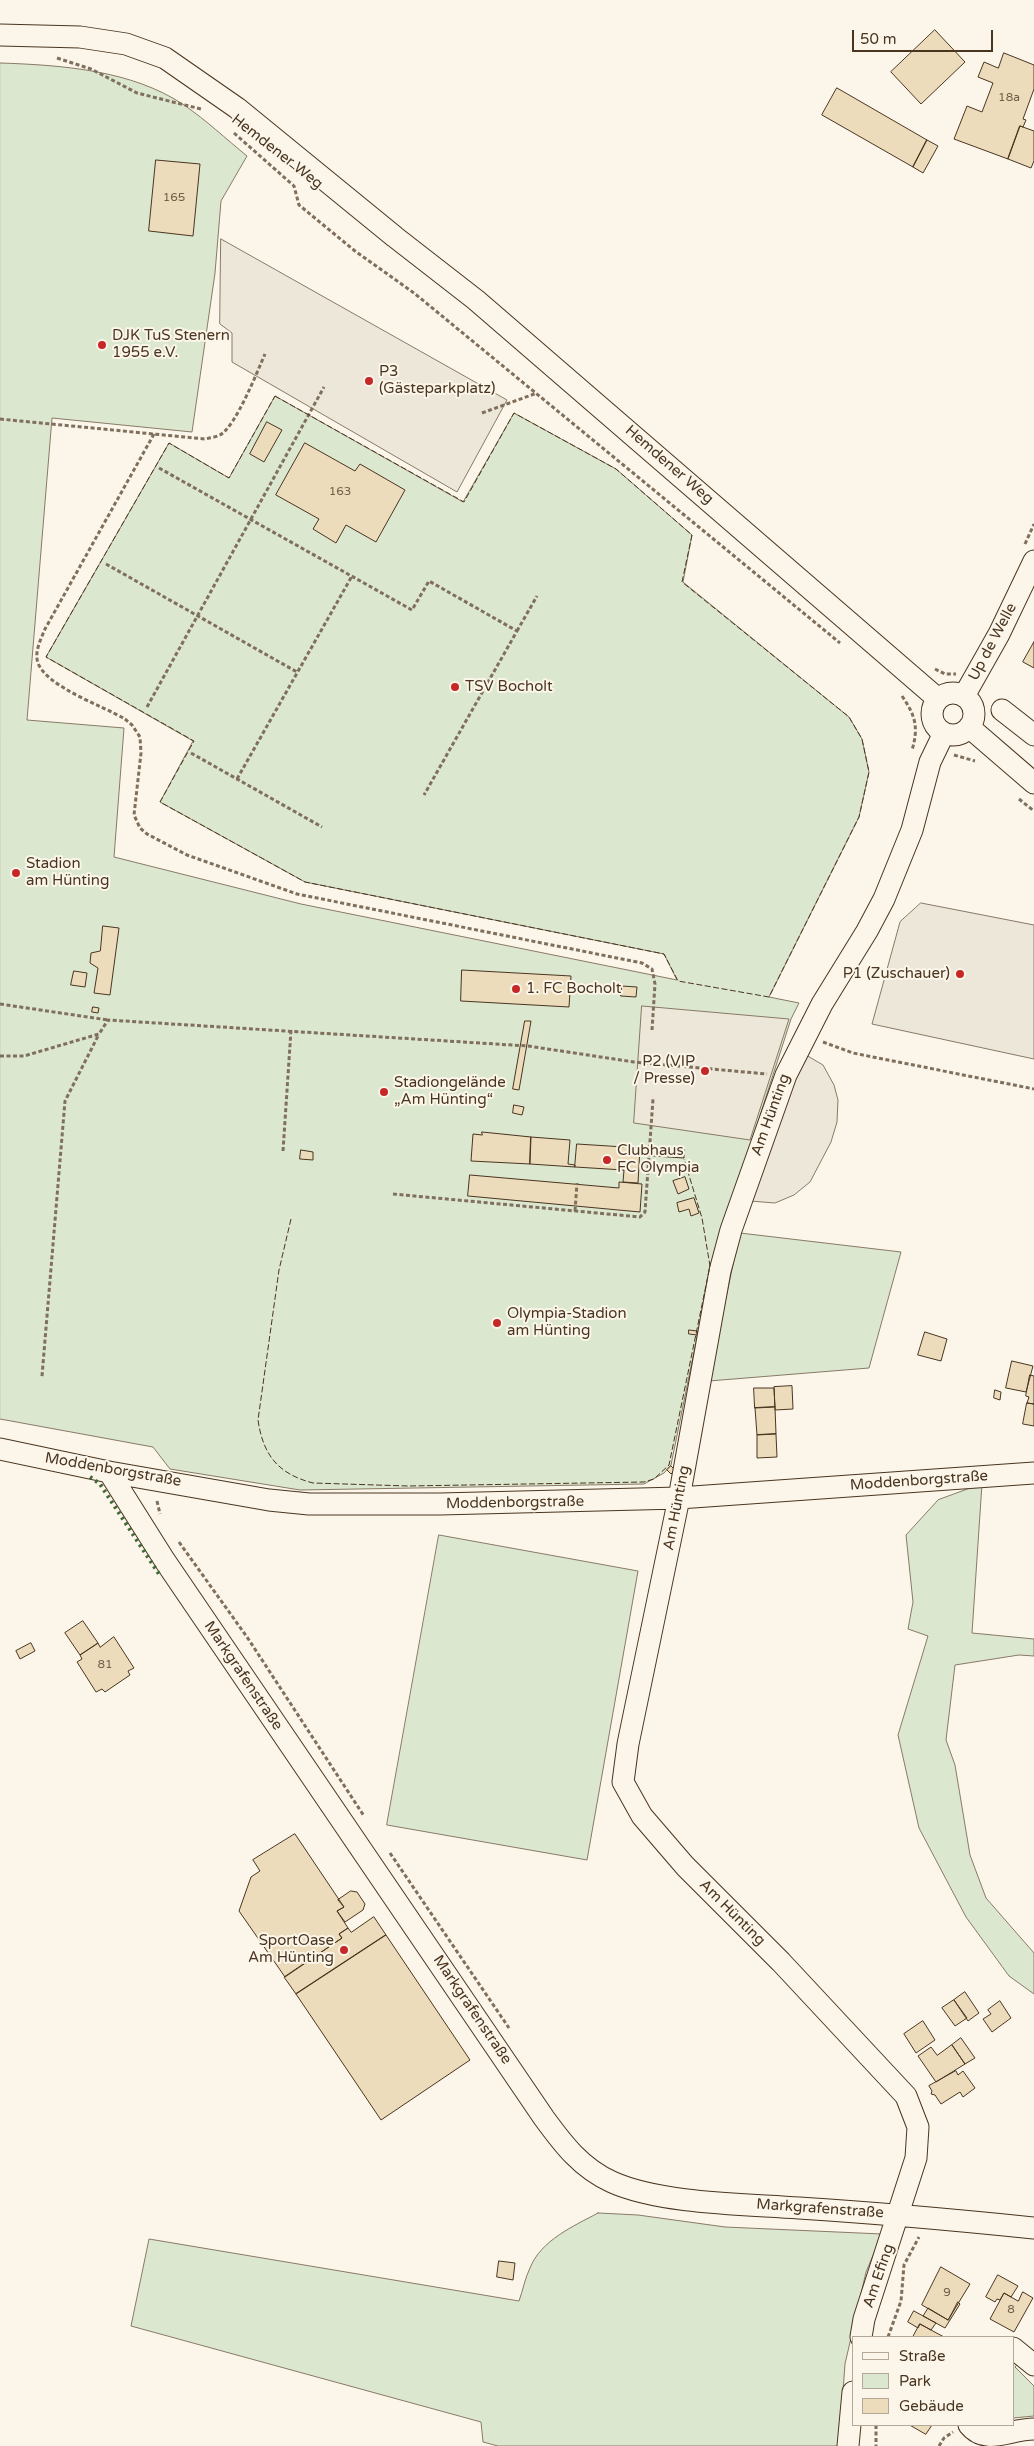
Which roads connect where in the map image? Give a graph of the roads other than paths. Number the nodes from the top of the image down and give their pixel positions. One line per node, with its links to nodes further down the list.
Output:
1 (0, 35): 4 (street, Hemdener Weg)
2 (1034, 561): 3 (street, Up de Welle)
3 (964, 696): 4 (street); 6 (street)
4 (938, 699): 7 (street)
5 (1002, 710): 8 (street)
6 (970, 727): 7 (street); 9 (street)
7 (944, 733): 13 (street, Am Hünting)
8 (1034, 736)
9 (1034, 783)
10 (0, 1449): 11 (street, Moddenborgstraße)
11 (109, 1472): 13 (street, Moddenborgstraße); 14 (street, Markgrafenstraße)
12 (1034, 1472): 13 (street, Moddenborgstraße)
13 (679, 1498): 14 (street, Am Hünting)
14 (897, 2222): 15 (street, Markgrafenstraße); 16 (street, Am Efing)
15 (1034, 2228)
16 (861, 2336)
17 (1014, 2349): 18 (street)
18 (1034, 2366)
19 (852, 2403): 22 (street)
20 (969, 2426): 21 (street)
21 (1034, 2429)
22 (848, 2446)

